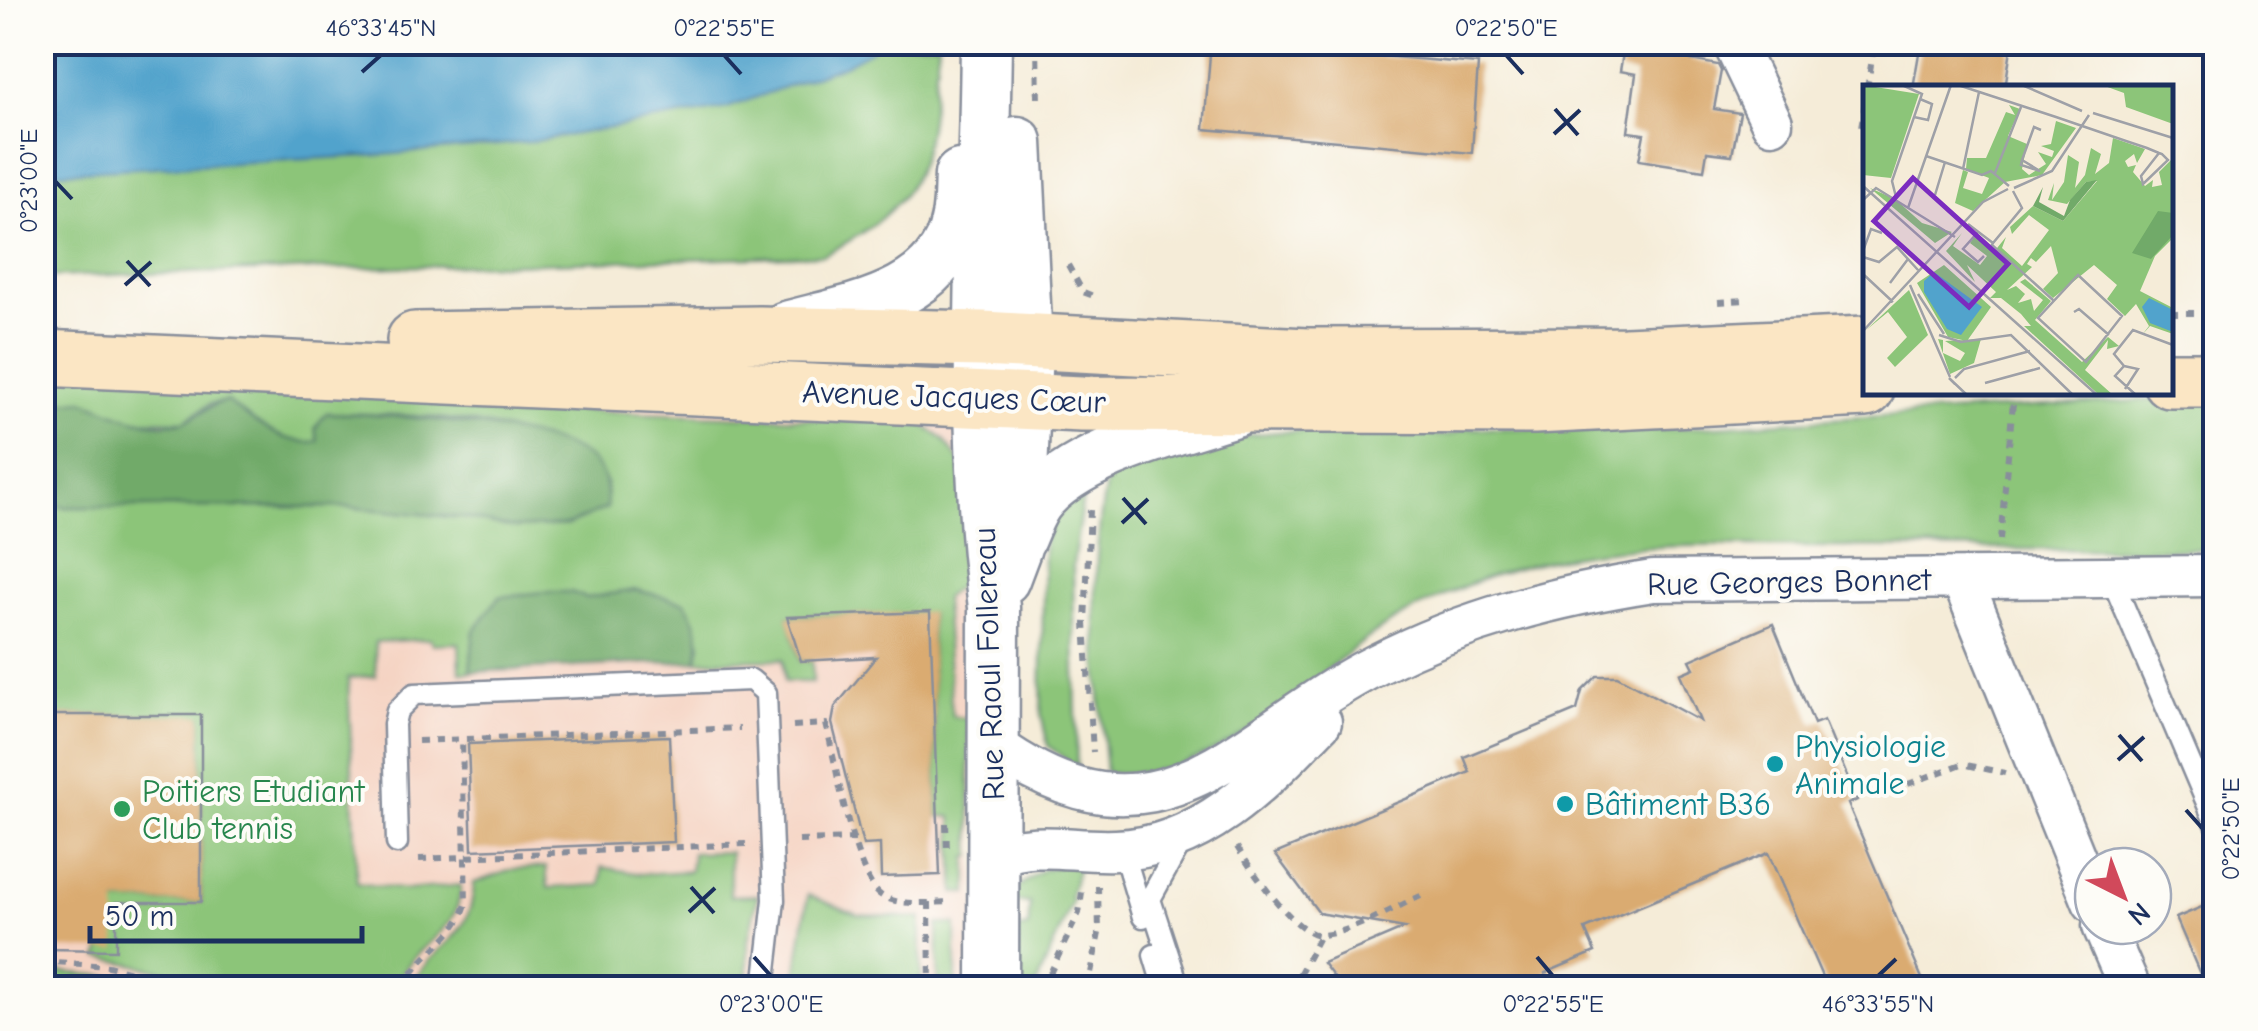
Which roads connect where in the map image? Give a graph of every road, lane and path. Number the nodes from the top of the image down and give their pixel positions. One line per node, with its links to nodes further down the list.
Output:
1 (986, 42): 11 (street); 12 (street)
2 (1018, 42): 12 (street)
3 (1733, 42): 7 (street)
4 (1875, 42): 5 (path)
5 (1868, 85)
6 (1863, 115): 8 (path)
7 (1772, 124)
8 (1861, 126)
9 (2173, 312): 10 (path)
10 (2216, 312)
11 (760, 334): 12 (main road, Avenue Jacques Cœur); 16 (main road, Avenue Jacques Cœur)
12 (1005, 342): 14 (main road, Avenue Jacques Cœur); 22 (street)
13 (2216, 343): 15 (main road)
14 (1863, 344)
15 (2173, 344)
16 (42, 346)
17 (42, 358): 22 (main road, Avenue Jacques Cœur)
18 (2173, 380): 19 (main road)
19 (2216, 380)
20 (1863, 389): 23 (main road, Avenue Jacques Cœur)
21 (2013, 395): 28 (path)
22 (1004, 398): 23 (main road, Avenue Jacques Cœur); 25 (street); 29 (street, Rue Raoul Follereau)
23 (1248, 407): 24 (street)
24 (1090, 465): 25 (street); 37 (path)
25 (1016, 547): 29 (street)
26 (2216, 576): 27 (street, Rue Georges Bonnet)
27 (2112, 578): 28 (street, Rue Georges Bonnet); 39 (lane)
28 (1979, 579): 30 (street, Rue Georges Bonnet); 35 (street)
29 (994, 607): 34 (street, Rue Raoul Follereau)
30 (1376, 665): 37 (street, Rue Georges Bonnet); 38 (street, Rue Georges Bonnet)
31 (770, 726): 32 (path); 40 (path); 41 (lane); 42 (lane)
32 (462, 739): 33 (path); 45 (path)
33 (417, 741)
34 (994, 745): 37 (street, Rue Georges Bonnet); 46 (street, Rue Raoul Follereau)
35 (2034, 761): 36 (path); 44 (street)
36 (1908, 784)
37 (1094, 793)
38 (1202, 824): 43 (street, Rue Georges Bonnet); 51 (path); 62 (lane)
39 (2216, 824)
40 (855, 839): 41 (path); 49 (path)
41 (774, 842): 45 (path); 56 (lane)
42 (397, 843)
43 (1102, 850): 46 (street, Rue Georges Bonnet); 59 (path); 60 (path); 61 (lane)
44 (2073, 854)
45 (467, 856): 47 (path); 55 (path)
46 (994, 857): 58 (street, Rue Raoul Follereau)
47 (416, 859)
48 (1423, 894): 51 (path)
49 (930, 902): 50 (path); 57 (path)
50 (960, 902)
51 (1320, 936): 63 (path)
52 (2112, 946): 64 (street)
53 (42, 960): 54 (path)
54 (192, 988)
55 (404, 988)
56 (764, 988)
57 (930, 988)
58 (992, 988)
59 (1043, 988)
60 (1088, 988)
61 (1164, 988)
62 (1179, 988)
63 (1292, 988)
64 (2130, 988)

